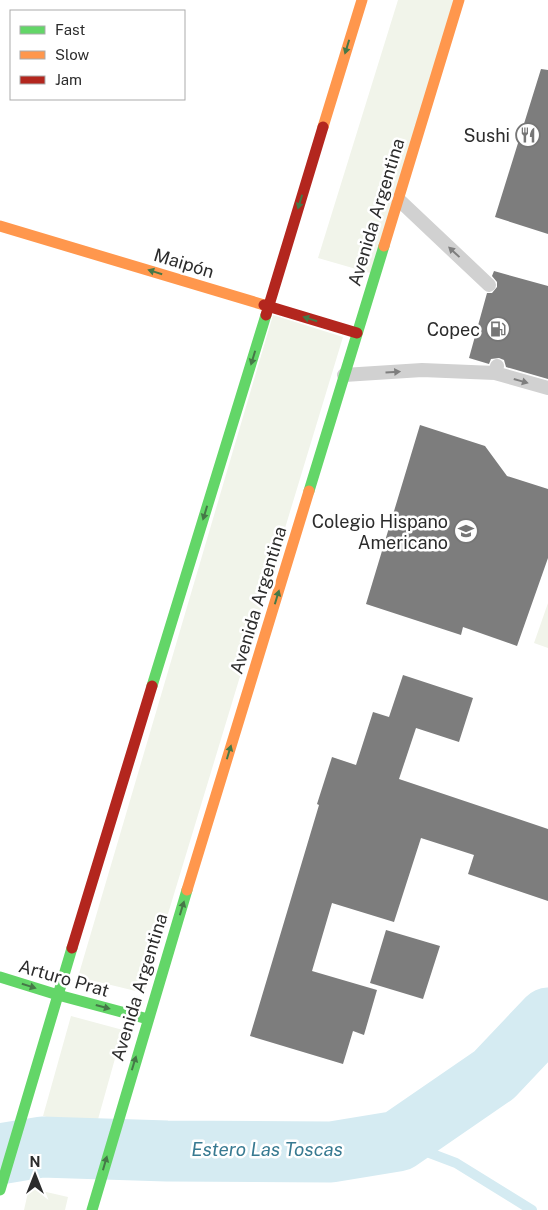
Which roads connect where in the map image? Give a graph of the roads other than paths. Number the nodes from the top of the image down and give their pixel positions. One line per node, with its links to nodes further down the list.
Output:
1 (362, 0): 6 (main road, one-way to 6)
2 (458, 0): 3 (main road, Avenida Argentina)
3 (398, 199): 5 (lane, one-way to 3); 7 (main road, Avenida Argentina)
4 (0, 226): 6 (main road, Maipón, one-way to 4)
5 (490, 285)
6 (268, 307): 7 (main road, Maipón, one-way to 6); 11 (main road, one-way to 11)
7 (357, 333): 8 (main road, Avenida Argentina)
8 (344, 375): 9 (lane, one-way to 9); 12 (main road, Avenida Argentina, one-way to 8)
9 (548, 388)
10 (0, 977): 11 (main road, Arturo Prat, one-way to 11)
11 (58, 995): 12 (main road, Arturo Prat, one-way to 12); 13 (main road)
12 (148, 1019): 14 (main road, Avenida Argentina, one-way to 12)
13 (0, 1190)
14 (92, 1210)

